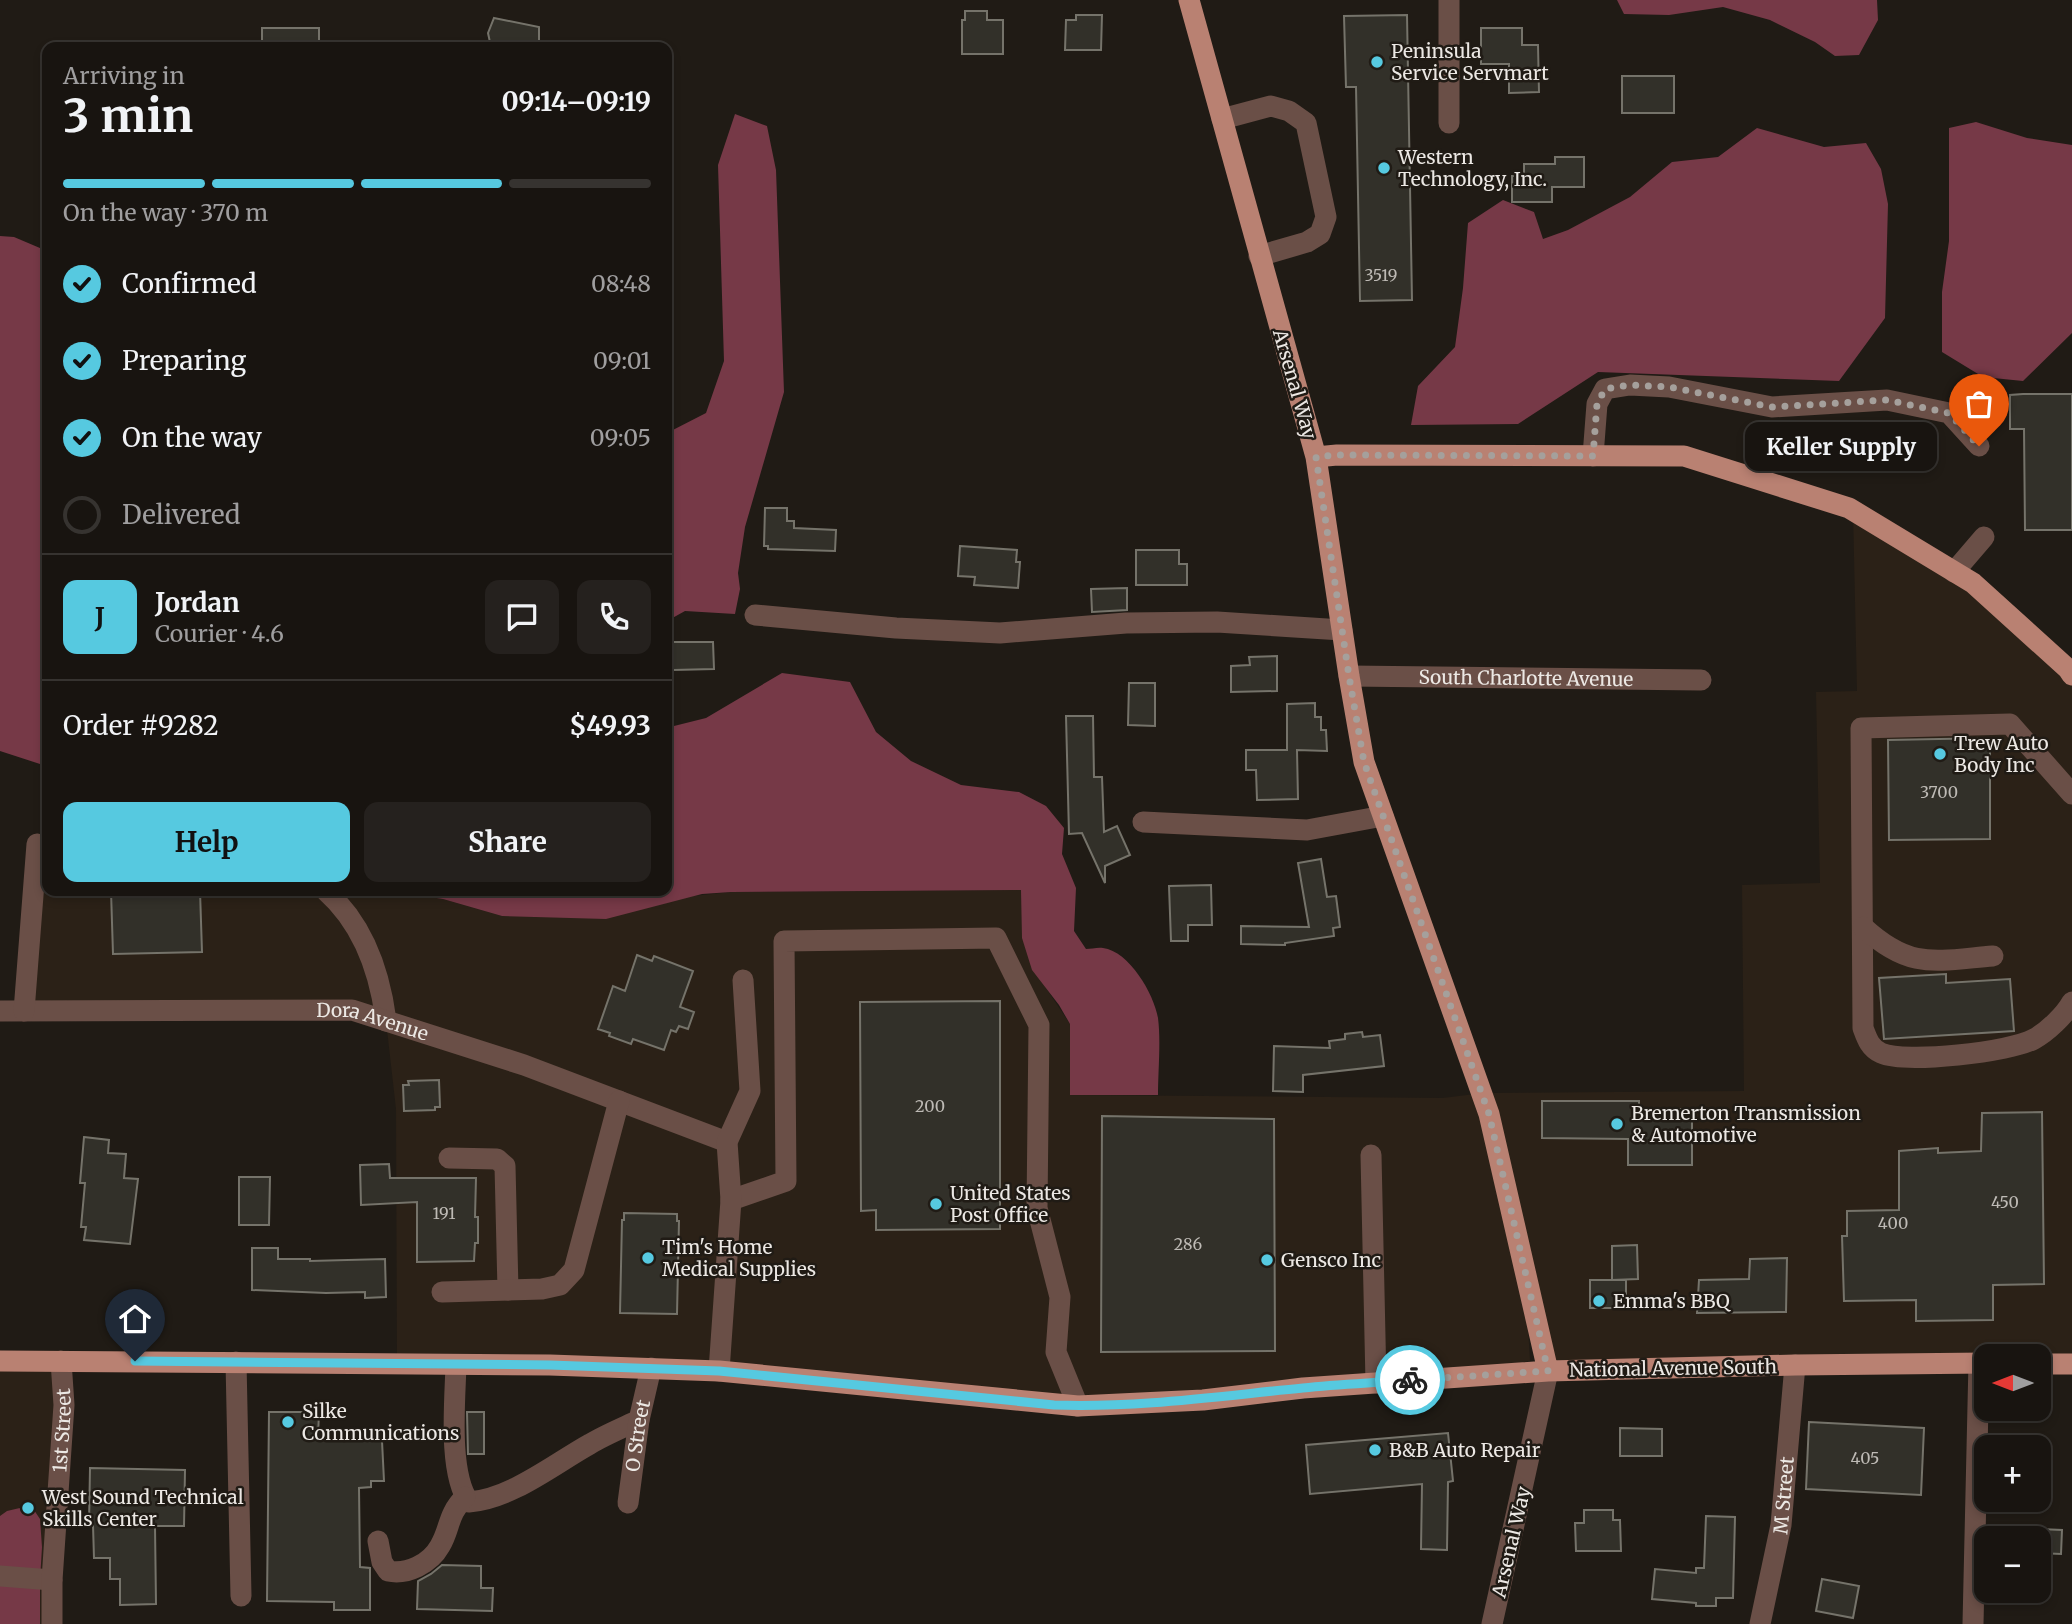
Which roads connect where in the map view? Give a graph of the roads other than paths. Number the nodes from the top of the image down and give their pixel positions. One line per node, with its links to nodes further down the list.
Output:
1 (1189, 0): 3 (main road, Arsenal Way)
2 (1449, 0): 4 (street)
3 (1222, 118): 5 (main road, Arsenal Way); 5 (street)
4 (1449, 123)
5 (1259, 256): 8 (main road, Arsenal Way)
6 (1979, 446): 7 (street)
7 (1593, 456): 8 (main road); 10 (main road)
8 (1316, 457): 12 (main road, Arsenal Way)
9 (1984, 537): 10 (street)
10 (1954, 572): 13 (main road)
11 (755, 615): 12 (street)
12 (1342, 630): 14 (main road, Arsenal Way)
13 (2072, 675)
14 (1349, 676): 15 (street, South Charlotte Avenue); 17 (main road, Arsenal Way)
15 (1701, 680)
16 (2072, 794): 21 (street)
17 (1383, 816): 18 (street); 45 (main road, Arsenal Way)
18 (1143, 822)
19 (40, 849): 26 (street)
20 (331, 896): 27 (street)
21 (1863, 927): 22 (street); 24 (street)
22 (1993, 956)
23 (743, 980): 29 (street)
24 (2072, 1002)
25 (0, 1011): 26 (street, Dora Avenue)
26 (24, 1011): 27 (street, Dora Avenue)
27 (386, 1021): 28 (street, Dora Avenue)
28 (620, 1101): 29 (street, Dora Avenue); 33 (street)
29 (727, 1142): 32 (street)
30 (1371, 1155): 46 (street)
31 (449, 1158): 33 (street)
32 (731, 1200): 44 (street); 47 (street)
33 (508, 1290): 34 (street)
34 (442, 1292)
35 (0, 1361): 36 (main road, National Avenue South)
36 (61, 1361): 37 (main road, National Avenue South); 54 (street, 1st Street)
37 (236, 1362): 41 (main road, National Avenue South); 55 (street)
38 (1974, 1363): 42 (main road, National Avenue South)
39 (2051, 1364): 40 (main road)
40 (2072, 1364)
41 (456, 1365): 43 (main road, National Avenue South); 50 (street)
42 (1795, 1365): 45 (main road, National Avenue South); 58 (street, M Street)
43 (651, 1368): 44 (main road, National Avenue South); 48 (street, O Street)
44 (719, 1371): 47 (main road, National Avenue South)
45 (1548, 1371): 46 (main road, National Avenue South); 57 (street, Arsenal Way)
46 (1376, 1382): 47 (main road, National Avenue South)
47 (1078, 1406)
48 (639, 1420): 50 (street); 51 (street, O Street)
49 (1981, 1421): 59 (street)
50 (465, 1497): 52 (street)
51 (628, 1503)
52 (378, 1541)
53 (0, 1576): 54 (street)
54 (52, 1580): 56 (street, 1st Street)
55 (241, 1596)
56 (52, 1624)
57 (1492, 1624)
58 (1760, 1624)
59 (1973, 1624)

